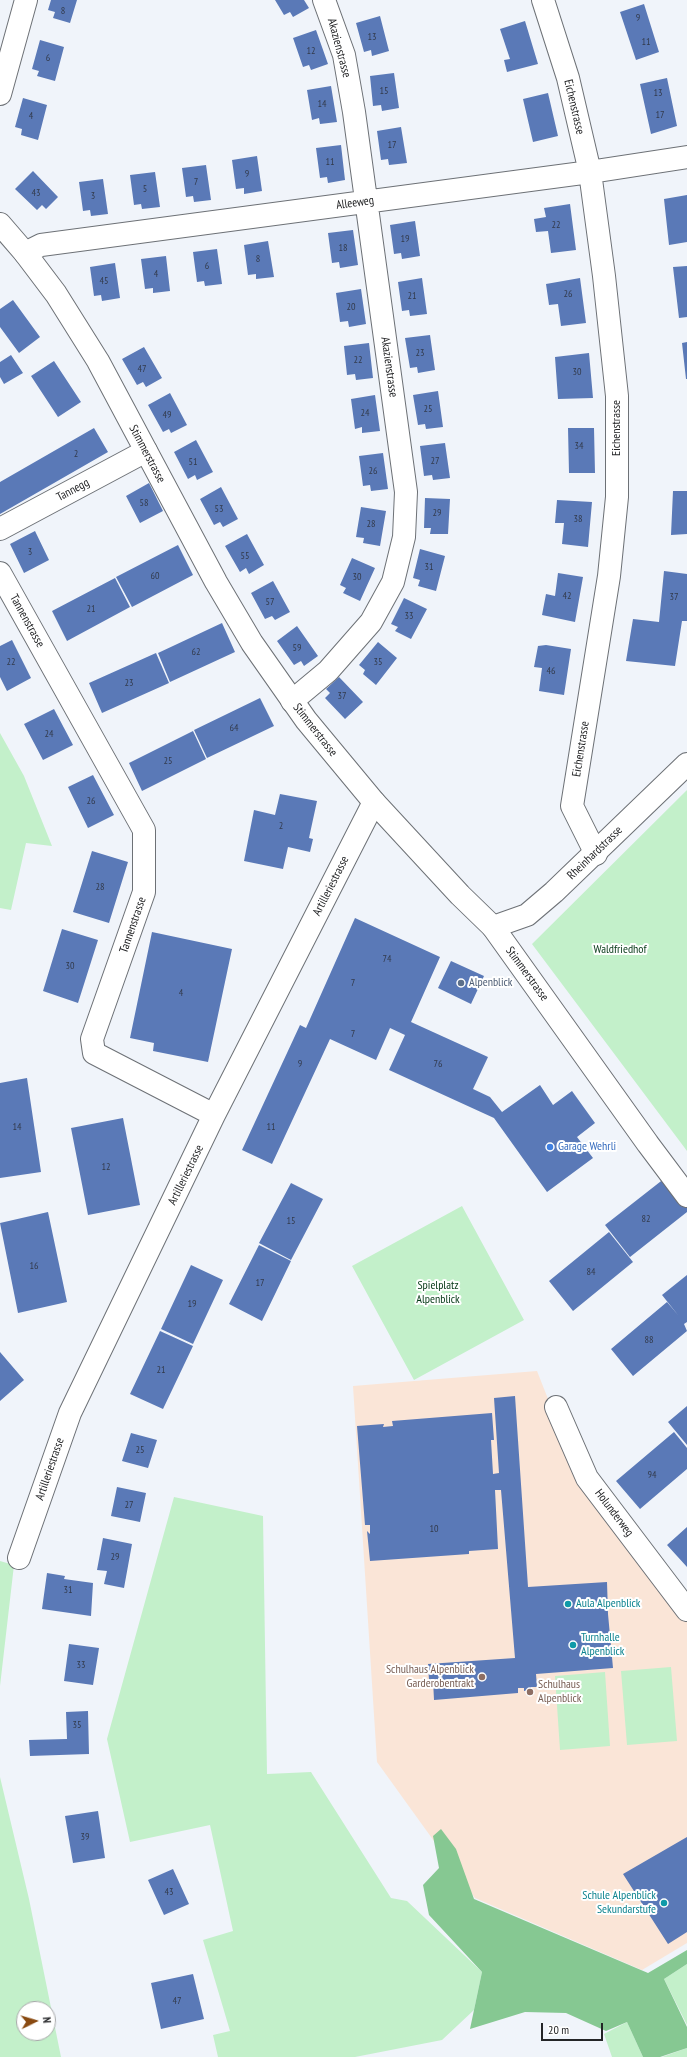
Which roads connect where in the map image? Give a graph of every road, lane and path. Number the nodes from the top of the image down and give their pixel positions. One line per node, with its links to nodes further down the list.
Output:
1 (26, 0): 4 (street)
2 (324, 0): 7 (street, Akazienstrasse)
3 (543, 0): 6 (street, Eichenstrasse)
4 (0, 94)
5 (687, 157): 6 (street, Alleeweg)
6 (590, 172): 7 (street, Alleeweg); 16 (street, Eichenstrasse)
7 (366, 202): 9 (street, Alleeweg); 13 (street, Akazienstrasse)
8 (0, 224): 9 (street, Stimmerstrasse)
9 (25, 253): 10 (street, Stimmerstrasse)
10 (146, 452): 11 (street, Tannegg); 13 (street, Stimmerstrasse)
11 (0, 529)
12 (0, 573): 18 (street, Tannenstrasse)
13 (292, 701): 15 (street, Stimmerstrasse)
14 (687, 764): 16 (street, Rheinhardstrasse)
15 (374, 802): 17 (street, Stimmerstrasse); 18 (street, Artilleriestrasse)
16 (596, 854): 17 (street, Rheinhardstrasse)
17 (493, 927): 19 (street, Stimmerstrasse)
18 (214, 1115): 21 (street, Artilleriestrasse)
19 (687, 1196)
20 (556, 1408): 22 (street, Holunderweg)
21 (19, 1558)
22 (687, 1610)

